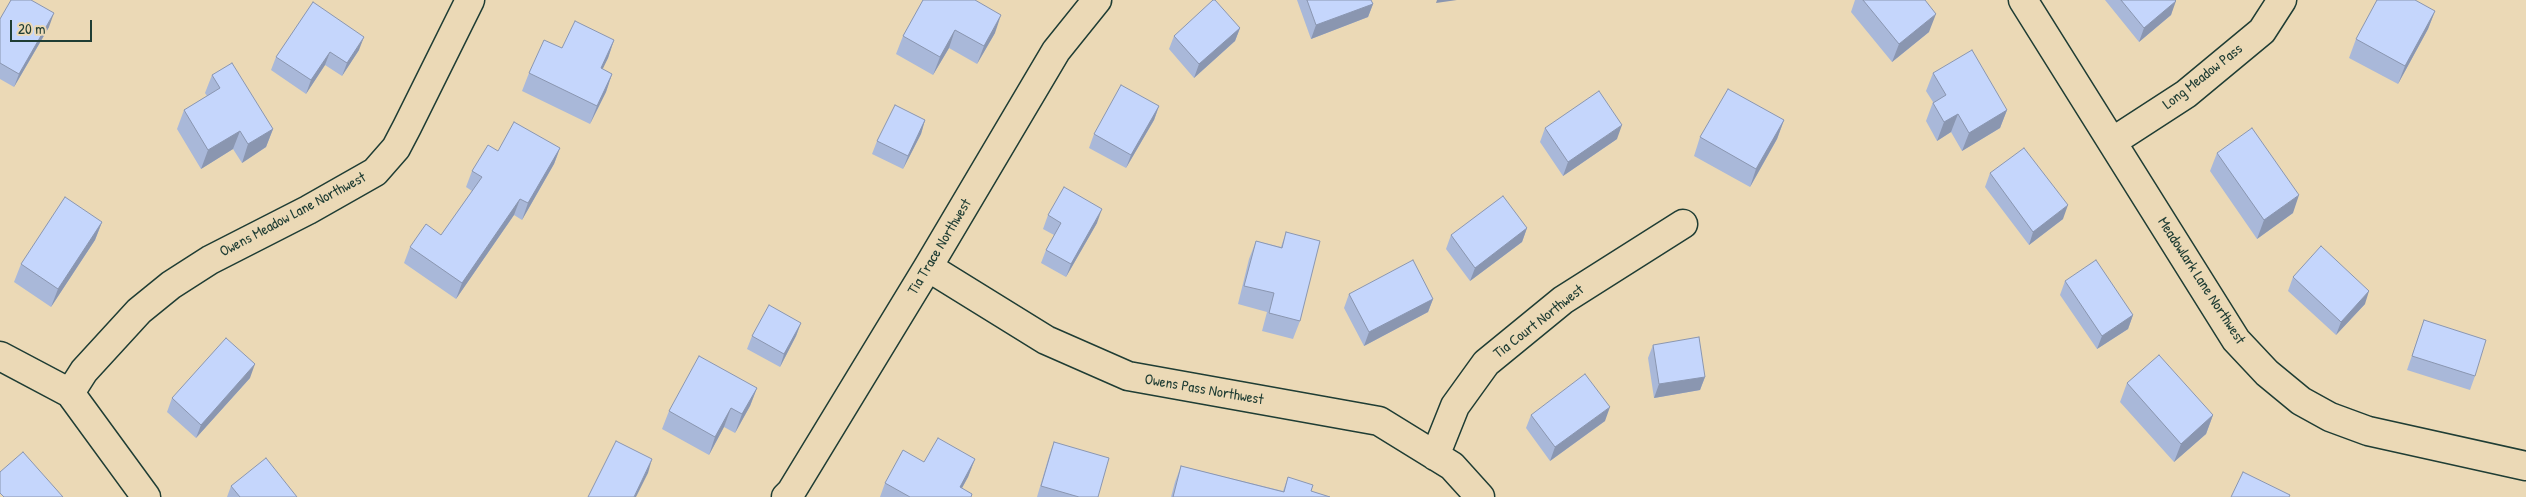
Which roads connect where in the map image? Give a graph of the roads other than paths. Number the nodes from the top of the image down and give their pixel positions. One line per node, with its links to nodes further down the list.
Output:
1 (470, 0): 9 (street, Owens Meadow Lane Northwest)
2 (1098, 0): 7 (street, Tia Trace Northwest)
3 (2022, 0): 5 (street, Meadowlark Lane Northwest)
4 (2282, 0): 5 (street, Long Meadow Pass)
5 (2112, 142): 11 (street, Meadowlark Lane Northwest)
6 (1683, 224): 10 (street, Tia Court Northwest)
7 (928, 267): 10 (street, Owens Pass Northwest); 13 (street, Tia Trace Northwest)
8 (0, 356): 9 (street)
9 (70, 393): 12 (street)
10 (1435, 456): 14 (street, Owens Pass Northwest)
11 (2526, 466)
12 (146, 497)
13 (786, 497)
14 (1480, 497)

